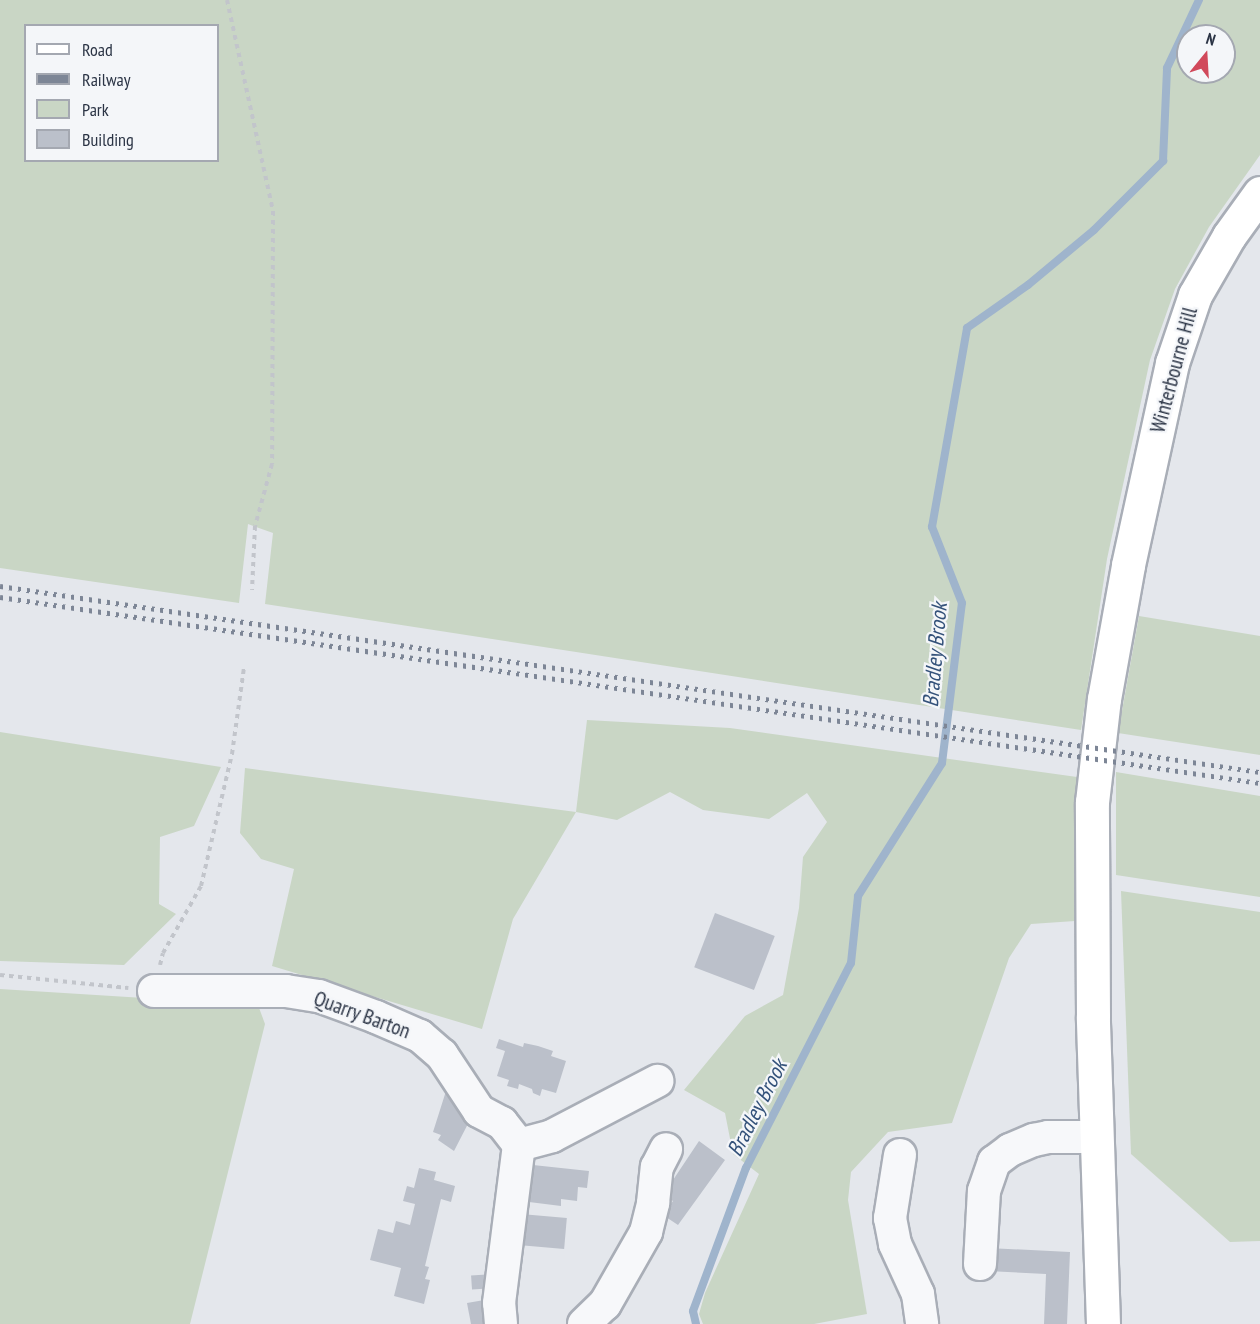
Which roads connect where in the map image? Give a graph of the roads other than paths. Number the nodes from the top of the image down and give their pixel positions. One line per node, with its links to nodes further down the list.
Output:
1 (1260, 193): 4 (main road, Winterbourne Hill)
2 (154, 991): 5 (street, Quarry Barton)
3 (657, 1081): 5 (street)
4 (1097, 1137): 8 (street); 12 (main road, Winterbourne Hill)
5 (519, 1145): 9 (street)
6 (666, 1149): 10 (street)
7 (900, 1155): 11 (street)
8 (980, 1264)
9 (501, 1324)
10 (584, 1324)
11 (922, 1324)
12 (1103, 1324)

